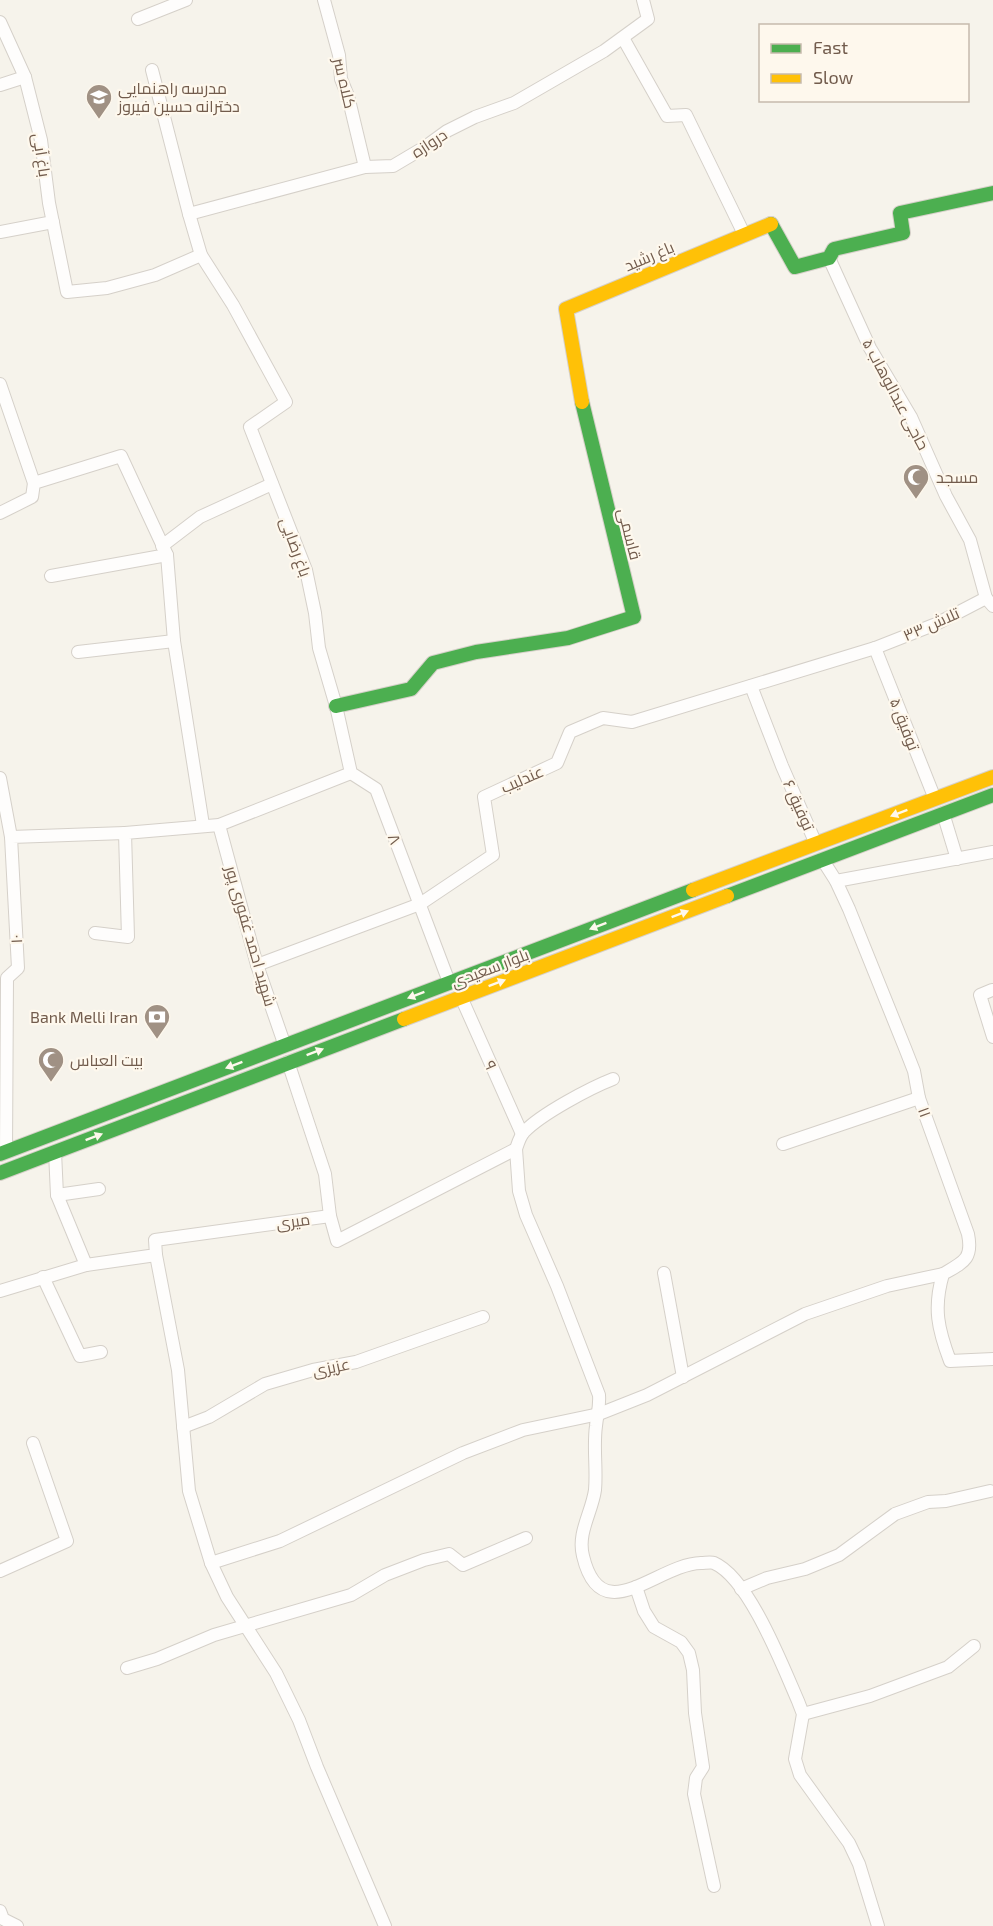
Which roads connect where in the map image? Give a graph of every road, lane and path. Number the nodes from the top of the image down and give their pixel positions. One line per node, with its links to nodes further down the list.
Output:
1 (186, 0): 4 (street)
2 (324, 0): 10 (street, کلاه سر)
3 (643, 0): 6 (street, دروازه)
4 (138, 19)
5 (0, 22): 8 (street, باغ آبی)
6 (622, 38): 10 (street, دروازه); 15 (street)
7 (152, 70): 12 (street)
8 (25, 77): 9 (street); 13 (street, باغ آبی)
9 (0, 85)
10 (365, 167): 12 (street, دروازه)
11 (993, 193): 17 (main road)
12 (189, 214): 16 (street)
13 (53, 222): 14 (street); 16 (street, باغ آبی)
14 (0, 232)
15 (744, 234): 17 (main road, باغ رشید); 18 (main road, باغ رشید)
16 (201, 255): 21 (street, باغ رضایی)
17 (828, 258): 25 (street, حاجی عبدالوهاب ۵)
18 (566, 309): 30 (main road, قاسمی)
19 (0, 384): 20 (street)
20 (34, 483): 22 (street); 23 (street)
21 (272, 484): 23 (street); 30 (street, باغ رضایی)
22 (0, 513)
23 (164, 551): 24 (street); 26 (street)
24 (51, 576)
25 (990, 602): 27 (street, تلاش ۳۳)
26 (174, 641): 28 (street); 39 (street)
27 (875, 648): 29 (street, تلاش ۳۳); 36 (street, توفیق ۵)
28 (78, 652)
29 (751, 686): 31 (street, تلاش ۳۳); 44 (street, توفیق ۶)
30 (336, 706): 32 (street)
31 (632, 722): 49 (street, عندلیب)
32 (351, 773): 40 (street); 49 (street, ۸)
33 (993, 777): 36 (main road, بلوار سعیدی)
34 (0, 778): 42 (street)
35 (993, 795): 37 (main road, بلوار سعیدی)
36 (934, 800): 38 (main road, بلوار سعیدی, one-way to 38)
37 (943, 813): 43 (main road, بلوار سعیدی); 47 (street)
38 (874, 822): 43 (main road); 44 (main road, بلوار سعیدی)
39 (203, 825): 40 (street); 41 (street)
40 (219, 825): 51 (street, شهید احمد غفوری پور)
41 (125, 833): 42 (street); 50 (street)
42 (11, 837): 52 (street, ۱۰)
43 (880, 837): 46 (main road, بلوار سعیدی)
44 (816, 844): 53 (main road, بلوار سعیدی, one-way to 53)
45 (993, 852): 47 (street)
46 (822, 859): 48 (street, ۱۱); 55 (main road, بلوار سعیدی, one-way to 46)
47 (957, 859): 48 (street)
48 (836, 881): 62 (street, ۱۱)
49 (420, 904): 51 (street); 53 (street, ۸)
50 (95, 933)
51 (257, 965): 59 (street, شهید احمد غفوری پور)
52 (3, 978): 66 (street, ۱۰)
53 (449, 982): 56 (main road, بلوار سعیدی, one-way to 56)
54 (992, 990): 57 (street)
55 (461, 997): 58 (main road, بلوار سعیدی); 63 (street, ۹)
56 (345, 1023): 58 (main road); 59 (main road, بلوار سعیدی)
57 (993, 1037)
58 (351, 1038): 60 (main road, بلوار سعیدی, one-way to 58)
59 (285, 1046): 66 (main road, بلوار سعیدی, one-way to 66)
60 (288, 1062): 67 (main road, بلوار سعیدی, one-way to 60); 71 (street)
61 (613, 1079): 63 (street)
62 (919, 1098): 64 (street); 75 (street, ۱۱)
63 (522, 1134): 65 (street)
64 (783, 1144)
65 (516, 1149): 71 (street, میری); 82 (street)
66 (3, 1152)
67 (55, 1152): 68 (main road, بلوار سعیدی); 70 (street)
68 (0, 1173)
69 (99, 1189): 70 (street)
70 (57, 1195): 73 (street)
71 (330, 1216): 72 (street, میری)
72 (156, 1255): 73 (street); 83 (street)
73 (86, 1265): 76 (street)
74 (664, 1273): 81 (street)
75 (943, 1274): 80 (street); 81 (street)
76 (43, 1277): 77 (street); 79 (street)
77 (0, 1291)
78 (483, 1317): 83 (street, عزیزی)
79 (101, 1352)
80 (993, 1359)
81 (683, 1377): 82 (street)
82 (599, 1414): 87 (street); 89 (street)
83 (183, 1427): 87 (street)
84 (33, 1443): 88 (street)
85 (990, 1491): 90 (street)
86 (526, 1538): 91 (street)
87 (211, 1563): 91 (street)
88 (0, 1571)
89 (636, 1587): 90 (street); 95 (street)
90 (741, 1589): 94 (street)
91 (245, 1627): 93 (street); 98 (street)
92 (974, 1646): 94 (street)
93 (127, 1668)
94 (803, 1714): 99 (street)
95 (714, 1886)
96 (0, 1911): 97 (street)
97 (18, 1926)
98 (385, 1926)
99 (878, 1926)

